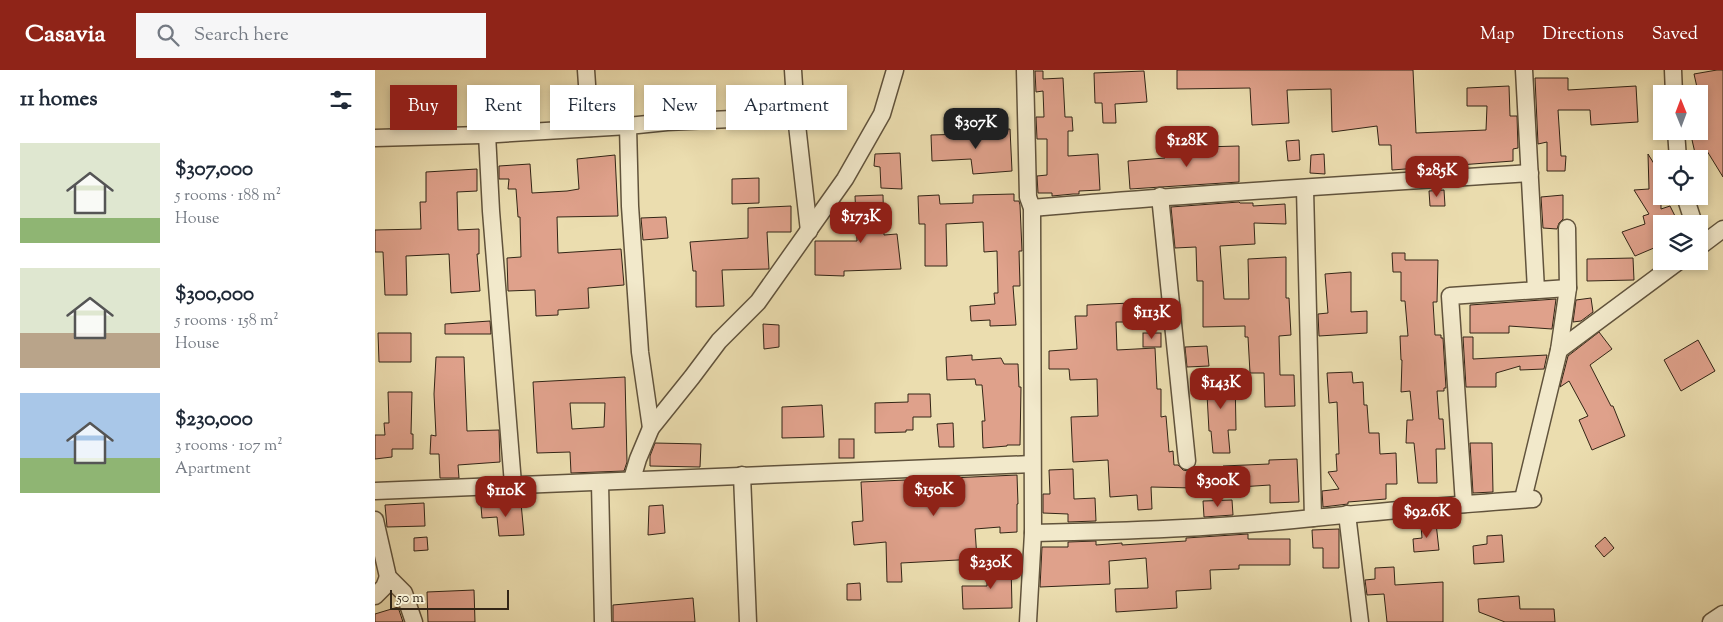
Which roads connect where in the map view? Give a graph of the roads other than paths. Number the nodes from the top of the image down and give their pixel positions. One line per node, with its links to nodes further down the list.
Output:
1 (587, 70): 7 (street)
2 (793, 70): 8 (street)
3 (895, 70): 23 (street)
4 (1025, 70): 20 (street)
5 (1524, 70): 17 (street)
6 (1673, 70): 9 (street)
7 (588, 85)
8 (794, 85)
9 (1674, 85)
10 (726, 119): 11 (street)
11 (634, 125)
12 (556, 130): 15 (street)
13 (628, 130): 29 (street)
14 (798, 130): 23 (street)
15 (487, 134): 16 (street); 35 (street)
16 (375, 138)
17 (1530, 173): 18 (street); 27 (street)
18 (1305, 188): 19 (street); 39 (street)
19 (1160, 196): 20 (street); 30 (street)
20 (1033, 208): 31 (street)
21 (1567, 228): 26 (street)
22 (1723, 229): 24 (street)
23 (809, 231): 29 (street)
24 (1708, 237)
25 (1667, 270): 28 (street)
26 (1568, 288): 27 (street); 28 (street)
27 (1536, 290): 37 (street)
28 (1559, 350): 37 (street)
29 (651, 428): 33 (street)
30 (1187, 461)
31 (1033, 464): 32 (street); 41 (street)
32 (742, 475): 33 (street); 47 (street)
33 (632, 479): 34 (street)
34 (600, 483): 35 (street); 46 (street)
35 (513, 484): 36 (street)
36 (375, 491)
37 (1464, 504): 38 (street)
38 (1347, 514): 39 (street); 49 (street)
39 (1313, 518): 41 (street)
40 (375, 520): 42 (street)
41 (1033, 533): 48 (street)
42 (389, 577): 43 (street); 45 (street)
43 (375, 596)
44 (1723, 614): 50 (street)
45 (414, 622)
46 (603, 622)
47 (748, 622)
48 (1028, 622)
49 (1360, 622)
50 (1711, 622)

